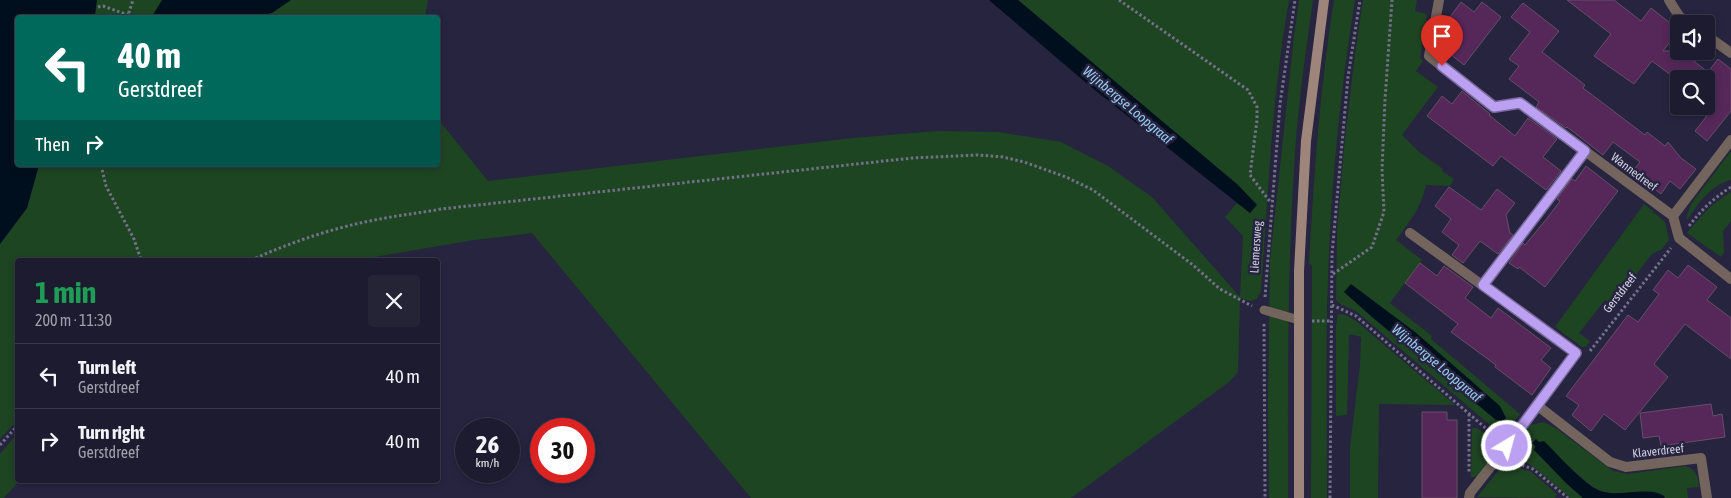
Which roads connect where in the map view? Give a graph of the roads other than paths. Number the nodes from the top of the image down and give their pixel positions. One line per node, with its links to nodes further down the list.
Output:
1 (1324, 0): 14 (main road)
2 (1439, 0): 8 (street, Wannedreef)
3 (1669, 0): 4 (street)
4 (1678, 15)
5 (1715, 42): 6 (street)
6 (1731, 53)
7 (1731, 140): 9 (street)
8 (1585, 151): 9 (street, Wannedreef); 12 (street)
9 (1673, 216): 11 (street)
10 (1410, 233): 12 (street)
11 (1731, 279)
12 (1483, 285): 15 (street)
13 (1264, 310): 14 (lane)
14 (1299, 320): 17 (main road)
15 (1538, 406): 16 (street); 18 (street, Klaverdreef)
16 (1470, 495)
17 (1299, 498)
18 (1707, 498)

